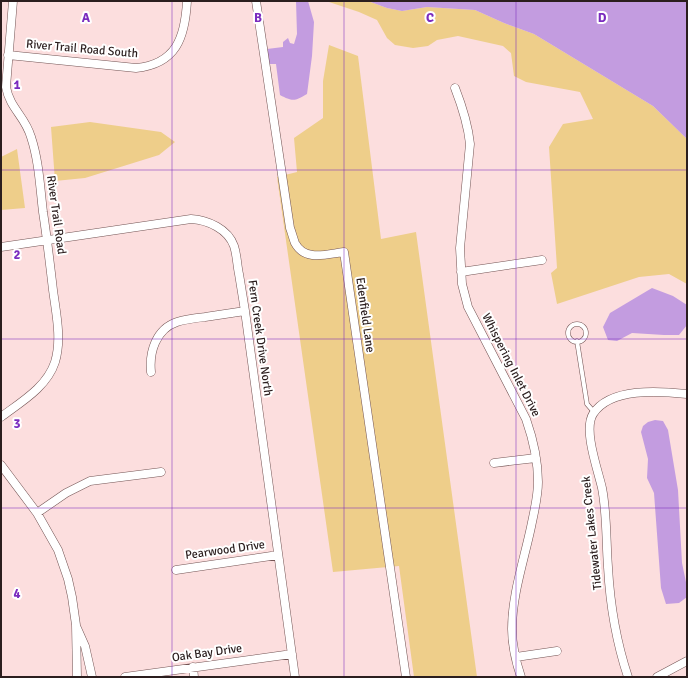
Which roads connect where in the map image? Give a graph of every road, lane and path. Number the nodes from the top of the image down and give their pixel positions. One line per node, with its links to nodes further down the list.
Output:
1 (13, 1): 4 (street, River Trail Road)
2 (187, 1): 4 (street, River Trail Road South)
3 (256, 1): 34 (street, Edenfield Lane)
4 (8, 55): 6 (street, River Trail Road)
5 (455, 88): 9 (street, Whispering Inlet Drive)
6 (47, 240): 7 (street, Fern Creek Drive North); 10 (street, Fern Creek Drive North); 15 (street, River Trail Road)
7 (1, 247)
8 (542, 260): 9 (street)
9 (461, 272): 16 (street, Whispering Inlet Drive)
10 (245, 311): 12 (street); 21 (street, Fern Creek Drive North)
11 (578, 342): 11 (lane); 14 (lane)
12 (151, 372)
13 (687, 394): 14 (street)
14 (594, 412): 36 (street, Tidewater Lakes Creek)
15 (1, 417)
16 (536, 458): 17 (street); 26 (street, Whispering Inlet Drive)
17 (494, 463)
18 (1, 465): 20 (street)
19 (161, 472): 20 (street)
20 (37, 513): 23 (street)
21 (278, 555): 22 (street, Pearwood Drive); 25 (street, Fern Creek Drive North)
22 (176, 570)
23 (76, 625): 29 (street); 30 (street)
24 (557, 650): 26 (street)
25 (292, 654): 28 (street, Oak Bay Drive); 33 (street, Fern Creek Drive North)
26 (516, 657): 35 (street, Whispering Inlet Drive)
27 (687, 661): 37 (street)
28 (193, 667): 31 (street, Oak Bay Drive); 32 (street)
29 (76, 677)
30 (92, 677)
31 (125, 677)
32 (194, 677)
33 (295, 677)
34 (406, 677)
35 (521, 677)
36 (628, 677)
37 (657, 677)

